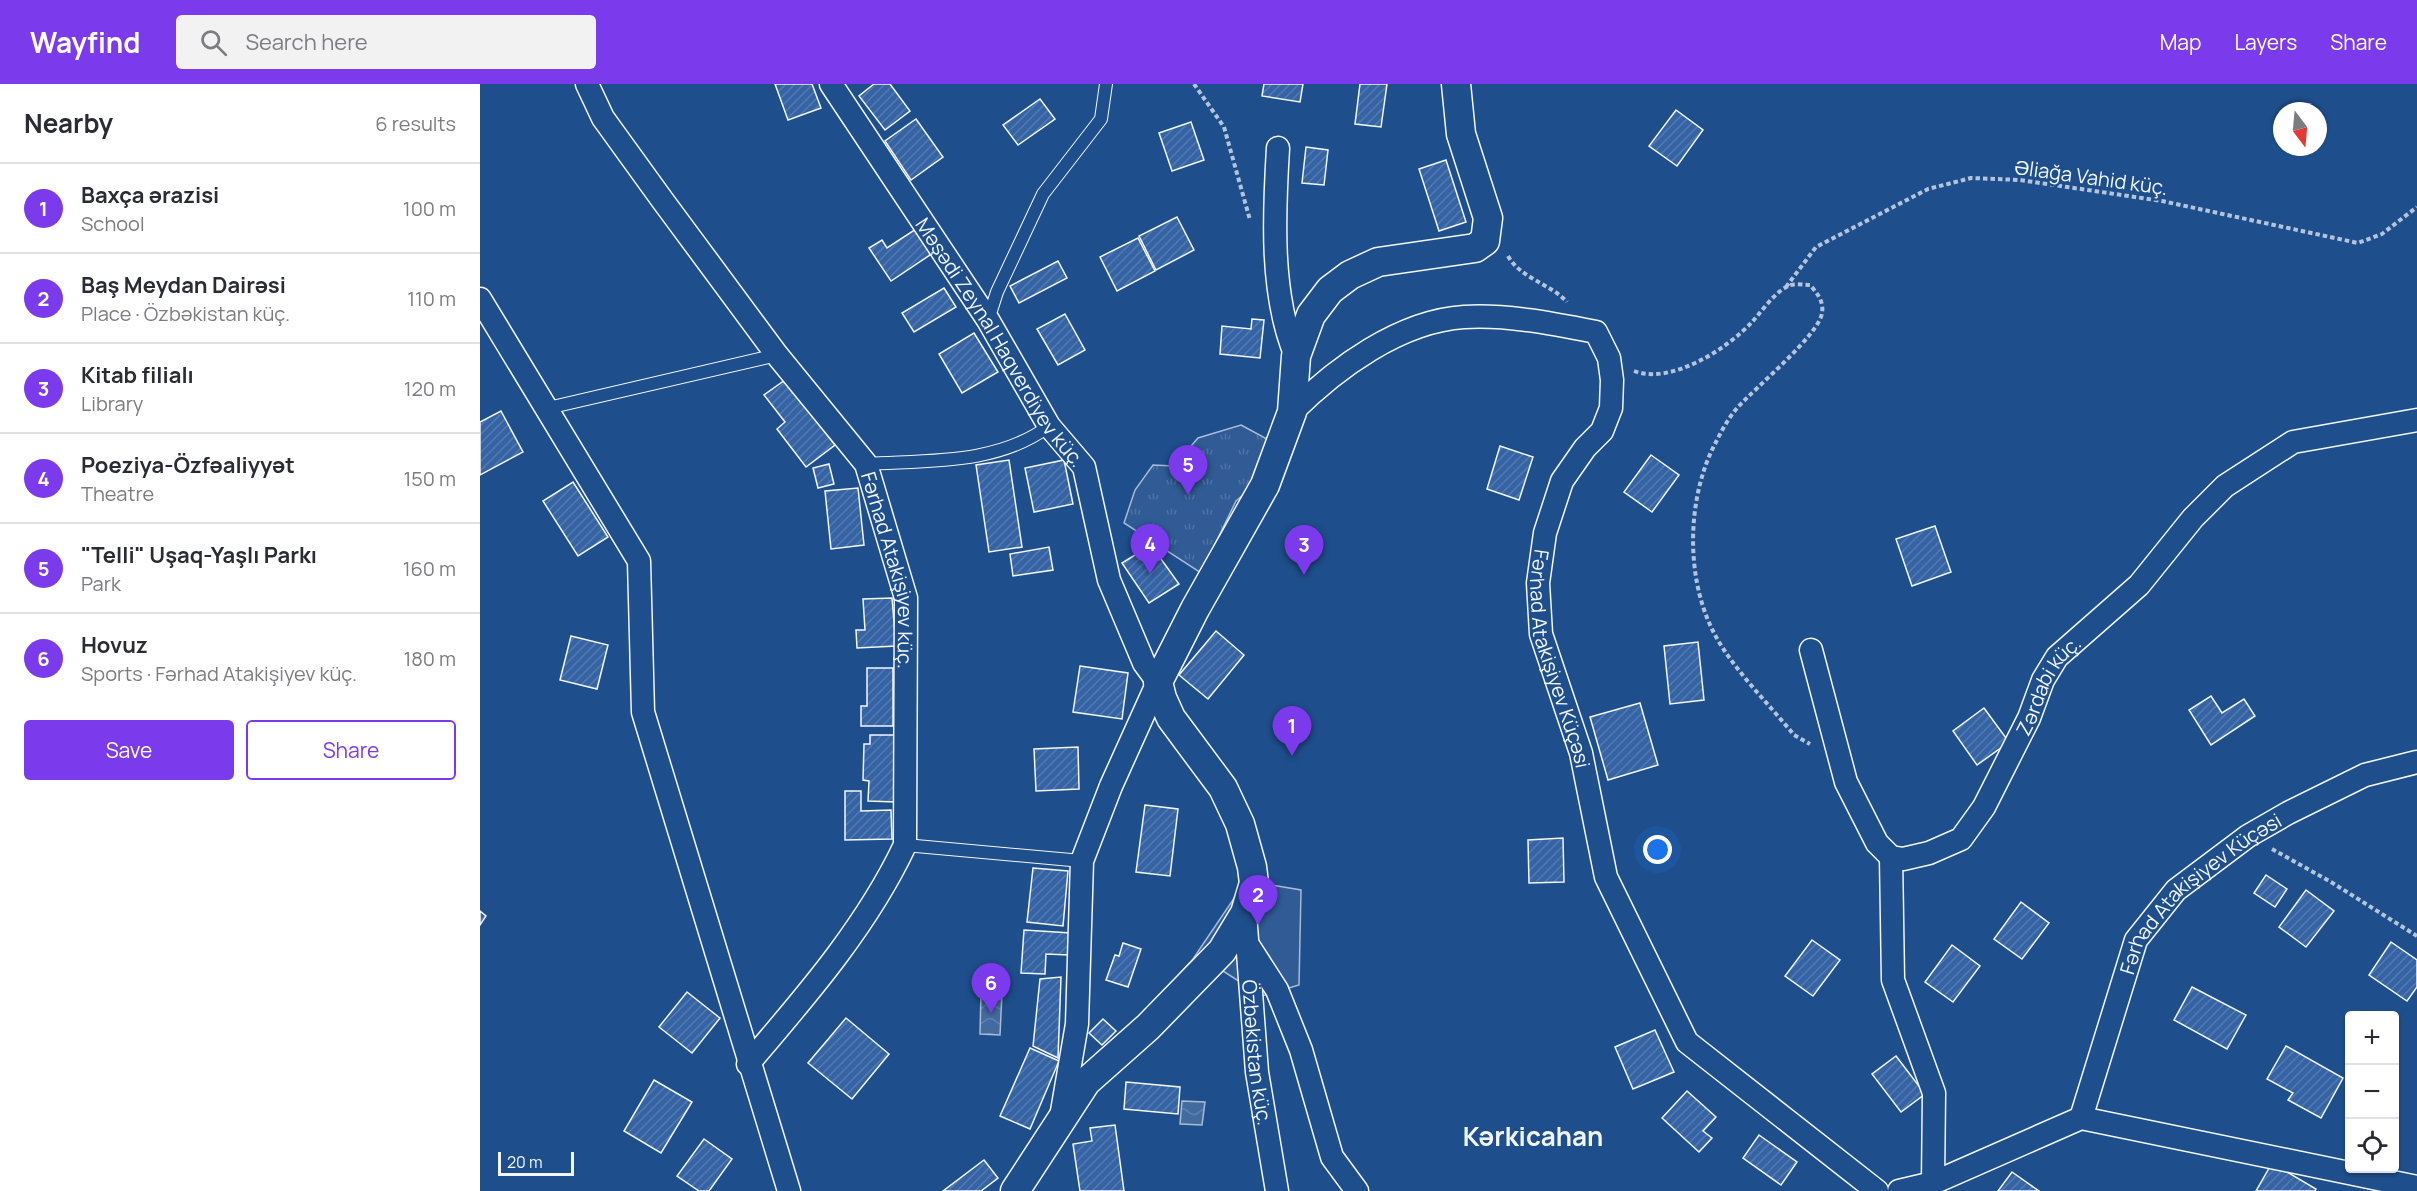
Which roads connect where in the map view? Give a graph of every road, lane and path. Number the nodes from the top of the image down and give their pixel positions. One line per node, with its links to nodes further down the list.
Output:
1 (586, 84): 14 (street, Fərhad Atakişiyev küç.)
2 (831, 84): 12 (street, Məşədi Zeynal Haqverdiyev küç.)
3 (1106, 84): 12 (lane)
4 (1194, 84): 9 (path)
5 (1456, 84): 8 (street)
6 (1278, 148): 15 (street)
7 (2417, 207): 10 (path, Əliağa Vahid küç.)
8 (1488, 218): 13 (path); 15 (street)
9 (1253, 225)
10 (1783, 290): 16 (path, Əliağa Vahid küç.); 24 (path)
11 (480, 298): 17 (street)
12 (988, 320): 20 (street, Məşədi Zeynal Haqverdiyev küç.)
13 (1596, 332): 16 (street, Fərhad Atakişiyev Küçəsi); 18 (street)
14 (777, 355): 17 (lane); 21 (street, Fərhad Atakişiyev küç.)
15 (1296, 357): 18 (street)
16 (1610, 358): 42 (street, Fərhad Atakişiyev Küçəsi)
17 (548, 408): 33 (street)
18 (1292, 412): 23 (street)
19 (2417, 420): 28 (street, Zərdabi küç.)
20 (1049, 426): 21 (lane); 23 (street, Məşədi Zeynal Haqverdiyev küç.)
21 (866, 464): 27 (street, Fərhad Atakişiyev küç.)
22 (1810, 650): 24 (street)
23 (1158, 682): 29 (street); 30 (street)
24 (1840, 759): 28 (street)
25 (2417, 762): 26 (street, Fərhad Atakişiyev Küçəsi)
26 (2248, 836): 31 (path); 34 (street, Fərhad Atakişiyev Küçəsi)
27 (905, 845): 29 (lane); 33 (street, Fərhad Atakişiyev küç.)
28 (1891, 857): 36 (street)
29 (1082, 861): 35 (street)
30 (1245, 913): 32 (street, Özbəkistan küç.); 35 (street)
31 (2417, 936)
32 (1249, 947): 40 (street, Özbəkistan küç.); 41 (street)
33 (748, 1064): 38 (street)
34 (2081, 1118): 36 (street); 37 (street)
35 (1059, 1126): 39 (street)
36 (1933, 1183): 43 (street)
37 (2417, 1187)
38 (789, 1191)
39 (1015, 1191)
40 (1276, 1191)
41 (1357, 1191)
42 (1877, 1191)
43 (1899, 1191)

